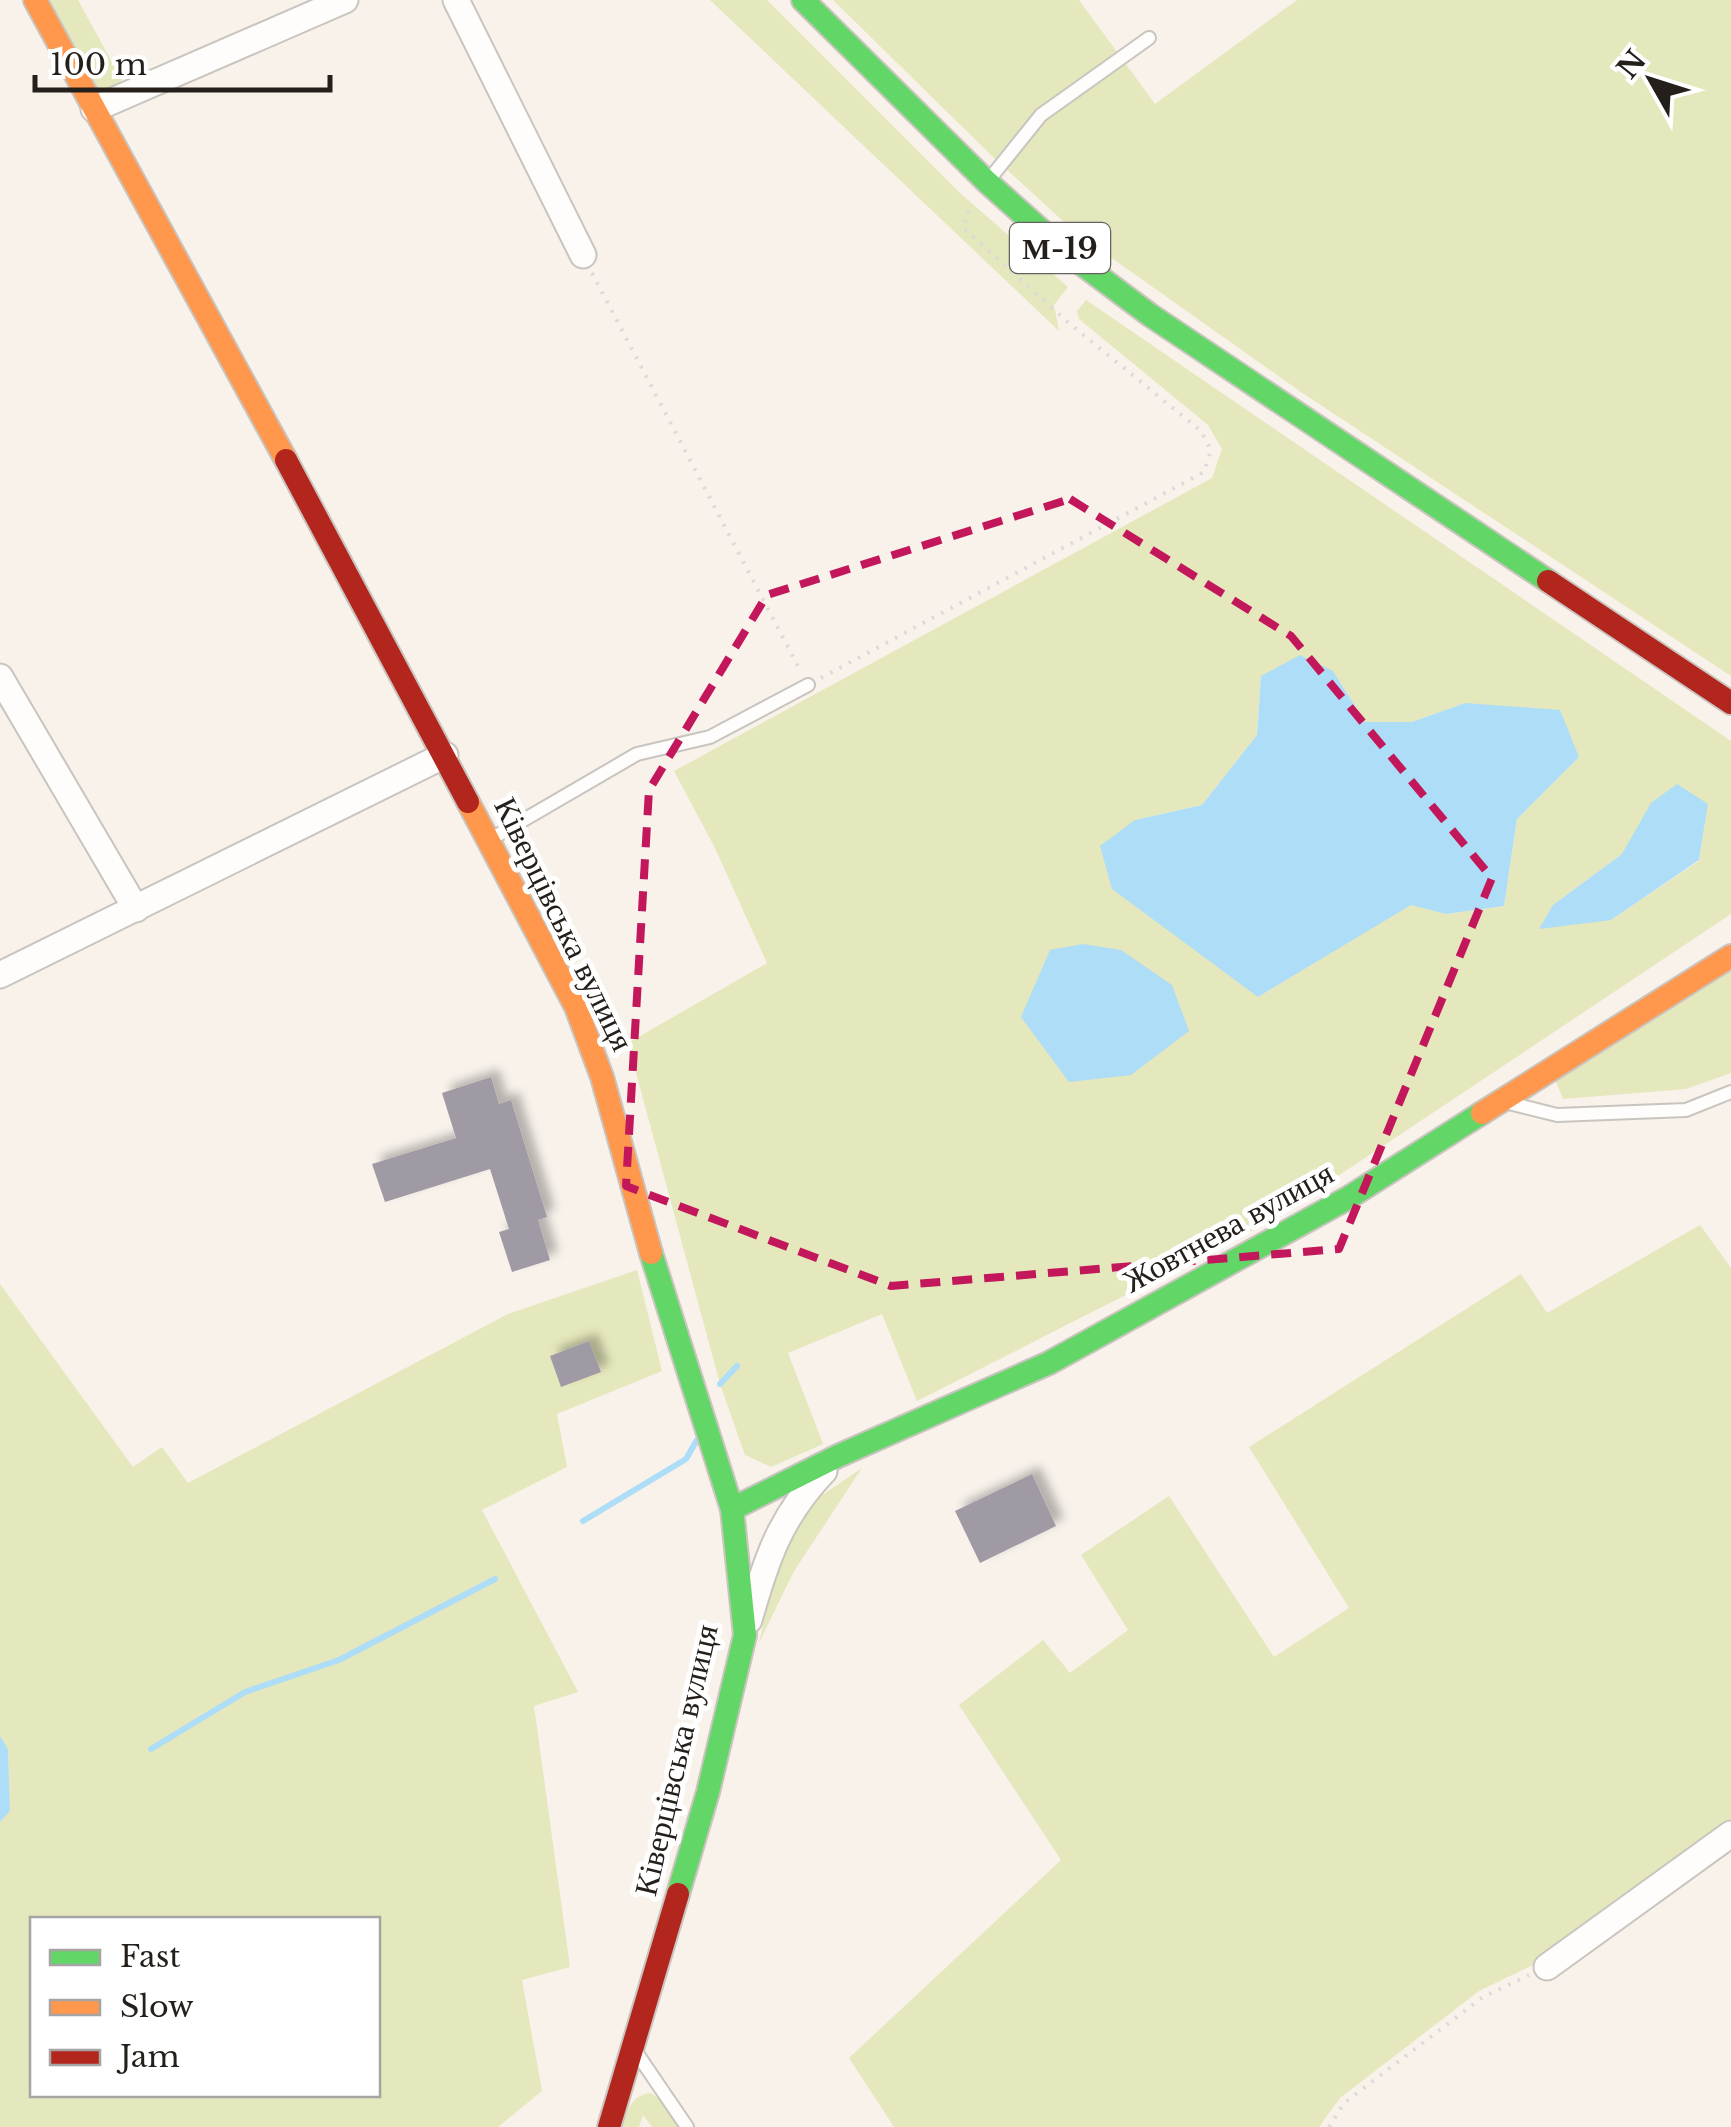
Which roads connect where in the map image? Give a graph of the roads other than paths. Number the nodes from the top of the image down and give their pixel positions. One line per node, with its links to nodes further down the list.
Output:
1 (35, 0): 6 (main road, Ківерцівська вулиця)
2 (345, 0): 6 (street)
3 (456, 0): 8 (street)
4 (804, 0): 7 (main road, М-19)
5 (1149, 38): 7 (lane)
6 (94, 108): 12 (main road, Ківерцівська вулиця)
7 (988, 182): 11 (main road, М-19)
8 (583, 255)
9 (0, 677): 14 (street)
10 (808, 685): 13 (lane)
11 (1731, 703)
12 (445, 755): 13 (main road, Ківерцівська вулиця); 14 (street)
13 (489, 840): 20 (main road, Ківерцівська вулиця)
14 (136, 909): 16 (street)
15 (1731, 956): 18 (main road, Жовтнева вулиця)
16 (0, 975)
17 (1731, 1092): 18 (lane)
18 (1503, 1102): 19 (main road, Жовтнева вулиця)
19 (838, 1456): 20 (main road, Жовтнева вулиця); 21 (street)
20 (732, 1509): 21 (main road, Ківерцівська вулиця)
21 (745, 1635): 24 (main road, Ківерцівська вулиця)
22 (1731, 1834): 23 (street)
23 (1547, 1966)
24 (634, 2049): 25 (main road, Ківерцівська вулиця); 26 (lane)
25 (609, 2127)
26 (687, 2127)

